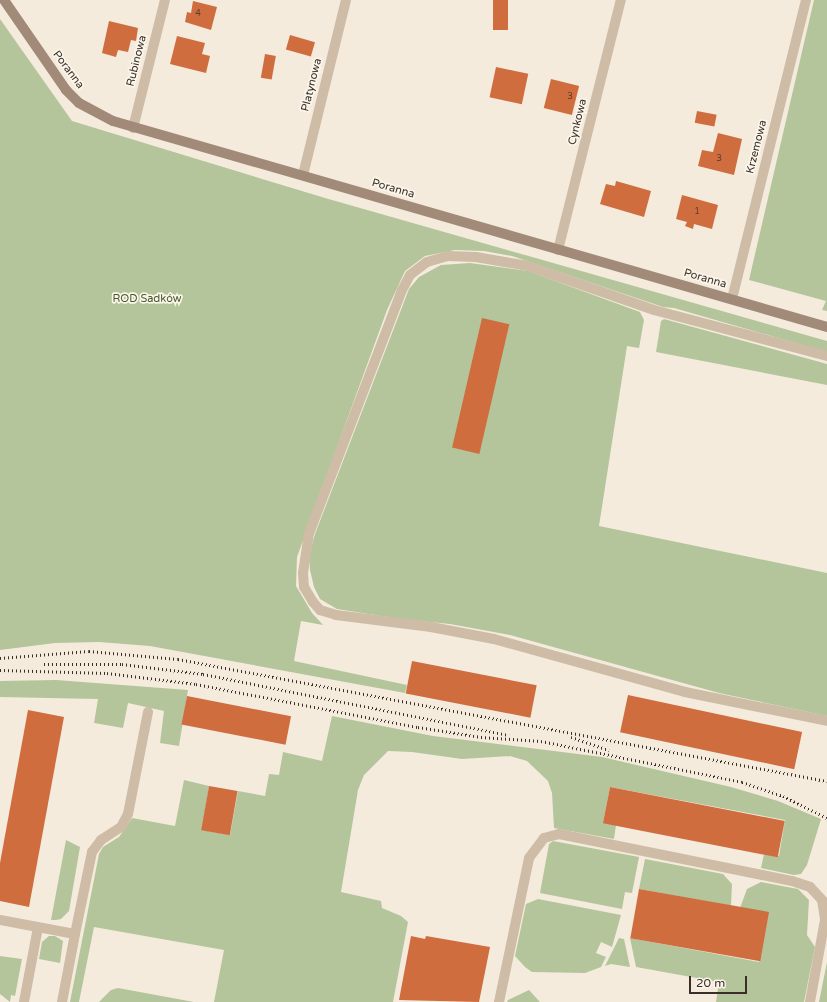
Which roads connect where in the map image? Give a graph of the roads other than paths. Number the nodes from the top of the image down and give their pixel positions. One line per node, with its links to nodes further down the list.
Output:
1 (165, 0): 6 (street, Rubinowa)
2 (346, 0): 7 (street, Platynowa)
3 (621, 0): 8 (street, Cynkowa)
4 (806, 0): 9 (street, Krzemowa)
5 (7, 1): 6 (street, Poranna)
6 (133, 128): 7 (street, Poranna)
7 (303, 175): 8 (street, Poranna)
8 (558, 250): 9 (street, Poranna)
9 (732, 299): 10 (street, Poranna)
10 (827, 327)
11 (827, 356): 13 (street)
12 (148, 712): 16 (street)
13 (827, 721)
14 (0, 920): 15 (street)
15 (38, 927): 16 (street); 17 (street)
16 (75, 934): 18 (street)
17 (24, 1002)
18 (62, 1002)
19 (499, 1002): 20 (street)
20 (810, 1002)

